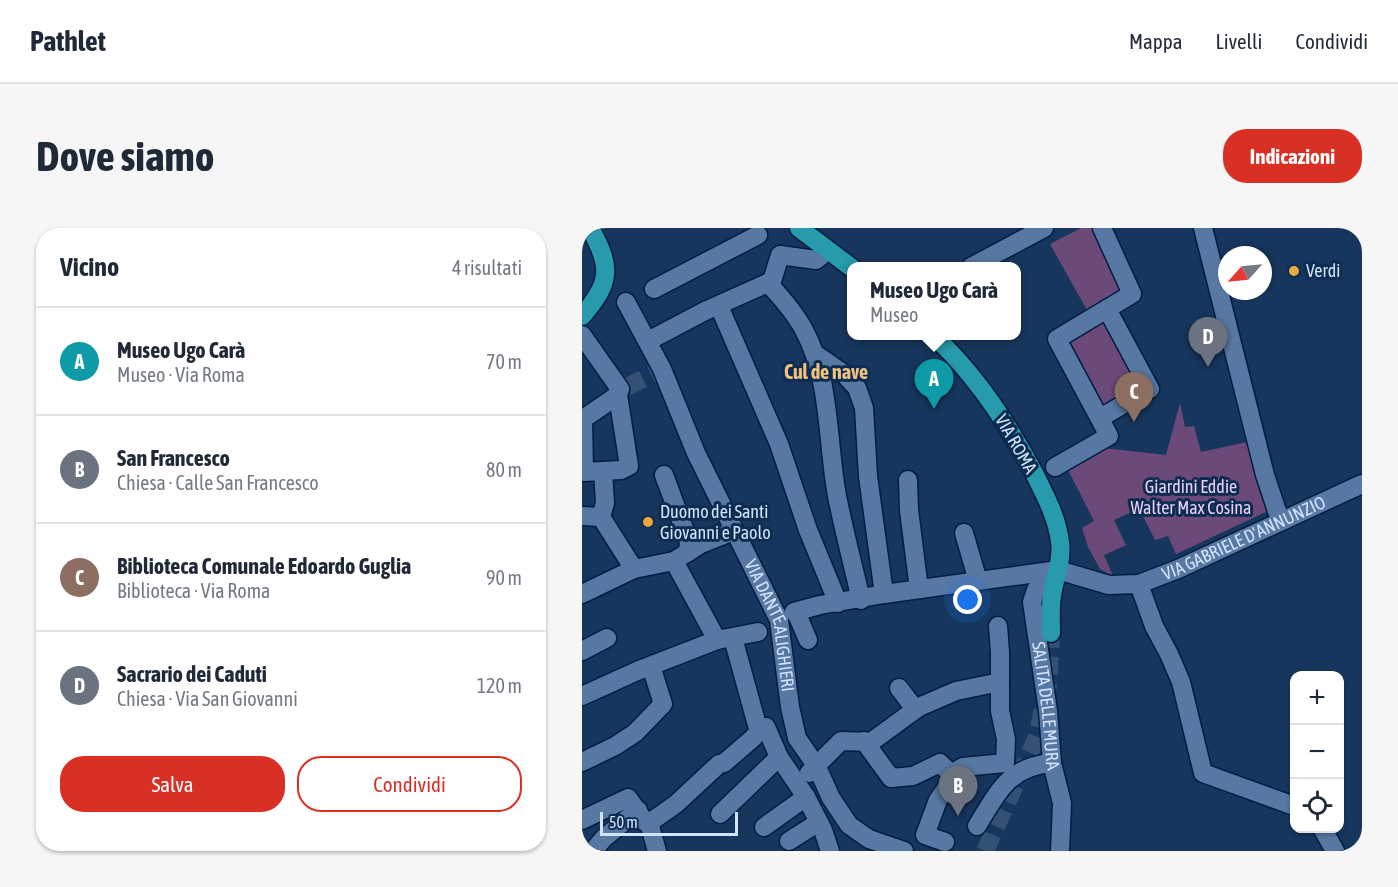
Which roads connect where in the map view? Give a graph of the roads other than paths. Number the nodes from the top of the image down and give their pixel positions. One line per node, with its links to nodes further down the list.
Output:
1 (590, 228): 16 (main road)
2 (799, 228): 7 (main road)
3 (1044, 228): 9 (street)
4 (1102, 228): 15 (street, VIA ROMA)
5 (1203, 228): 30 (street)
6 (754, 231): 8 (street); 12 (street)
7 (823, 252): 8 (street); 10 (main road)
8 (780, 255): 11 (street)
9 (980, 262)
10 (847, 265)
11 (770, 282): 14 (street); 20 (street)
12 (654, 289)
13 (627, 302): 19 (street, VIA DANTE ALIGHIERI)
14 (719, 306): 19 (street); 42 (street)
15 (1107, 309): 22 (street); 22 (street, VIA ROMA)
16 (582, 316)
17 (582, 335): 21 (street)
18 (938, 340): 35 (main road, VIA ROMA)
19 (648, 341): 31 (street, VIA DANTE ALIGHIERI)
20 (814, 354): 40 (street); 41 (street)
21 (622, 390): 24 (street); 24 (street)
22 (1100, 418): 23 (street, VIA ROMA)
23 (1055, 467)
24 (603, 471): 28 (street)
25 (664, 475): 33 (street)
26 (908, 480): 38 (street)
27 (1362, 484): 30 (street, VIA GABRIELE D'ANNUNZIO)
28 (603, 510): 29 (street); 34 (street)
29 (582, 516)
30 (1280, 520): 37 (street, VIA GABRIELE D'ANNUNZIO)
31 (734, 531): 33 (street); 43 (street, VIA DANTE ALIGHIERI)
32 (964, 533): 36 (street)
33 (688, 550): 34 (street); 48 (street)
34 (634, 568): 39 (street)
35 (1058, 570): 36 (street); 37 (street); 46 (main road, VIA ROMA); 60 (street, SALITA DELLE MURA)
36 (978, 581): 38 (street)
37 (1131, 584): 64 (street)
38 (919, 589): 40 (street)
39 (582, 594)
40 (884, 594): 41 (street)
41 (861, 600): 42 (street)
42 (838, 603): 43 (street)
43 (785, 617): 49 (street); 61 (street, VIA DANTE ALIGHIERI)
44 (998, 626): 52 (street)
45 (758, 633): 48 (street)
46 (1051, 633)
47 (607, 638): 50 (street)
48 (725, 639): 51 (street); 56 (street)
49 (808, 640)
50 (582, 651)
51 (651, 666): 54 (street); 59 (street)
52 (1000, 682): 55 (street); 62 (street)
53 (899, 688): 55 (street)
54 (582, 696)
55 (915, 709): 57 (street)
56 (760, 728): 58 (street); 66 (street)
57 (864, 741): 61 (street); 62 (street)
58 (779, 757): 63 (street); 65 (street)
59 (583, 761)
60 (1053, 763): 69 (street); 78 (street, SALITA DELLE MURA)
61 (816, 767): 63 (street); 77 (street, VIA DANTE ALIGHIERI)
62 (949, 782): 73 (street)
63 (801, 790): 68 (street); 70 (street)
64 (1290, 805)
65 (720, 814)
66 (644, 816): 67 (street); 75 (street); 76 (street)
67 (582, 820)
68 (819, 822): 72 (street); 74 (street)
69 (977, 826)
70 (764, 827)
71 (1325, 833): 79 (street)
72 (789, 841)
73 (945, 842)
74 (826, 849)
75 (593, 851)
76 (657, 851)
77 (904, 851)
78 (1060, 851)
79 (1335, 851)

